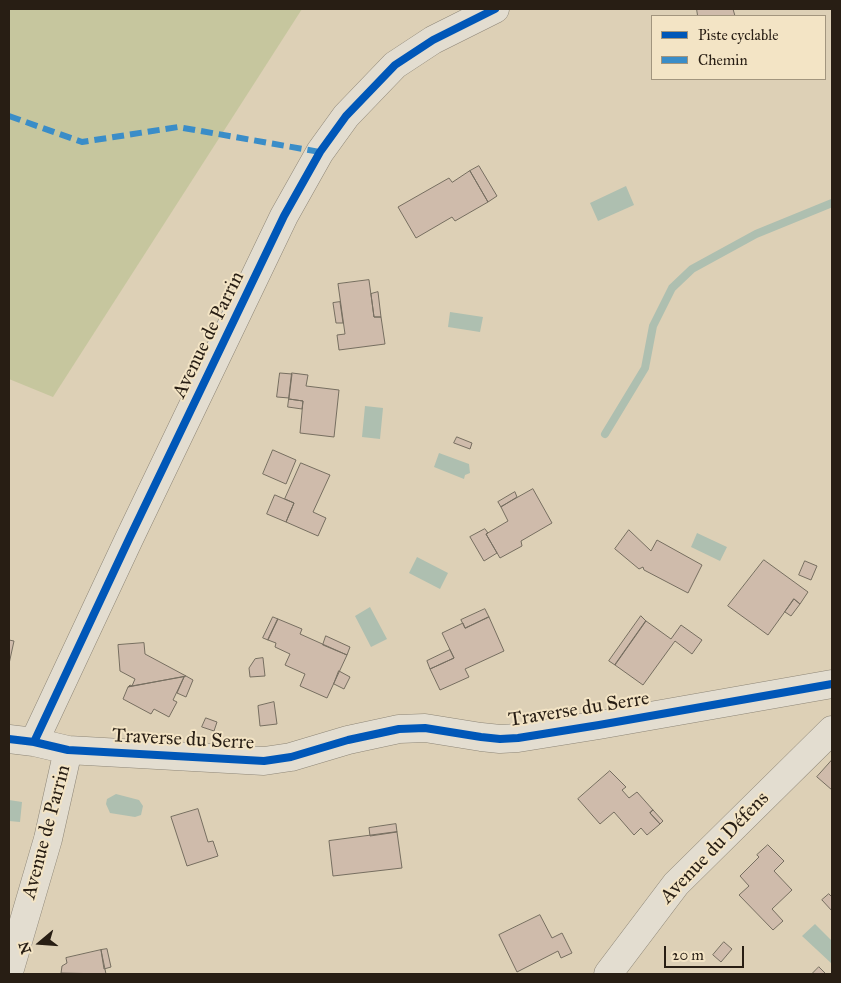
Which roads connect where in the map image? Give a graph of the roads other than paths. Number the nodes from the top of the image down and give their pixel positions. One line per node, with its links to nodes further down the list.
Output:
1 (495, 9): 4 (street, Avenue de Parrin)
2 (832, 684): 5 (street, Traverse du Serre)
3 (832, 730): 7 (street, Avenue du Défens)
4 (21, 740): 5 (street, Traverse du Serre)
5 (68, 750): 6 (street, Avenue de Parrin)
6 (9, 972)
7 (608, 974)

